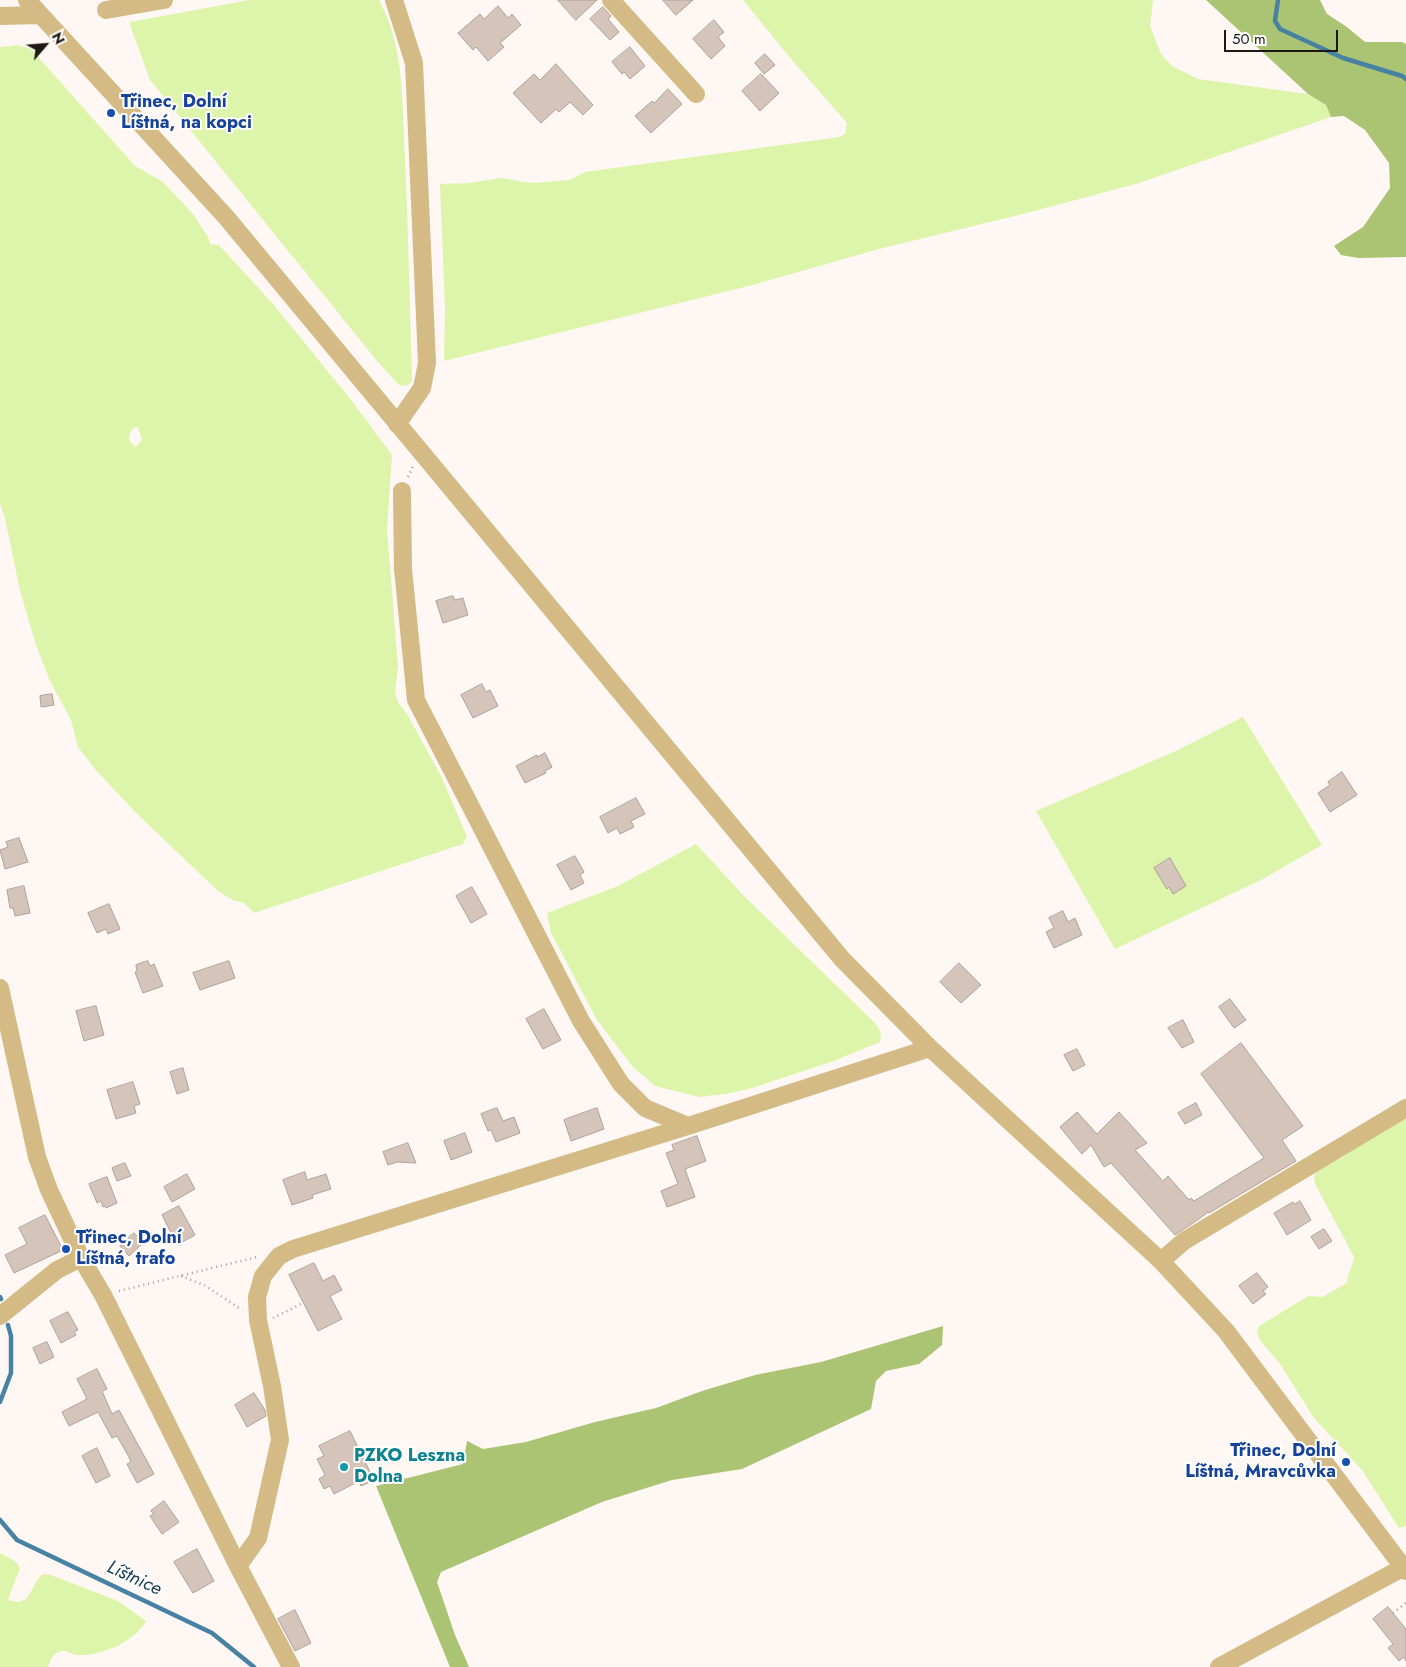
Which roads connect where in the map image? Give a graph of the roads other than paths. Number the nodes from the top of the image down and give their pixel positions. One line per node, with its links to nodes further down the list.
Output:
1 (27, 0): 6 (street)
2 (164, 0): 5 (street)
3 (394, 0): 9 (street)
4 (611, 0): 8 (street)
5 (106, 10)
6 (40, 15): 7 (street); 9 (street)
7 (0, 16)
8 (696, 94)
9 (397, 424): 12 (street)
10 (402, 491): 14 (street)
11 (0, 988): 15 (street)
12 (930, 1048): 14 (street); 16 (street)
13 (1406, 1108): 16 (street)
14 (688, 1126): 18 (street)
15 (81, 1258): 17 (street); 18 (street)
16 (1161, 1261): 19 (street)
17 (0, 1316)
18 (238, 1566): 20 (street)
19 (1405, 1568): 21 (street)
20 (291, 1667)
21 (1219, 1667)

